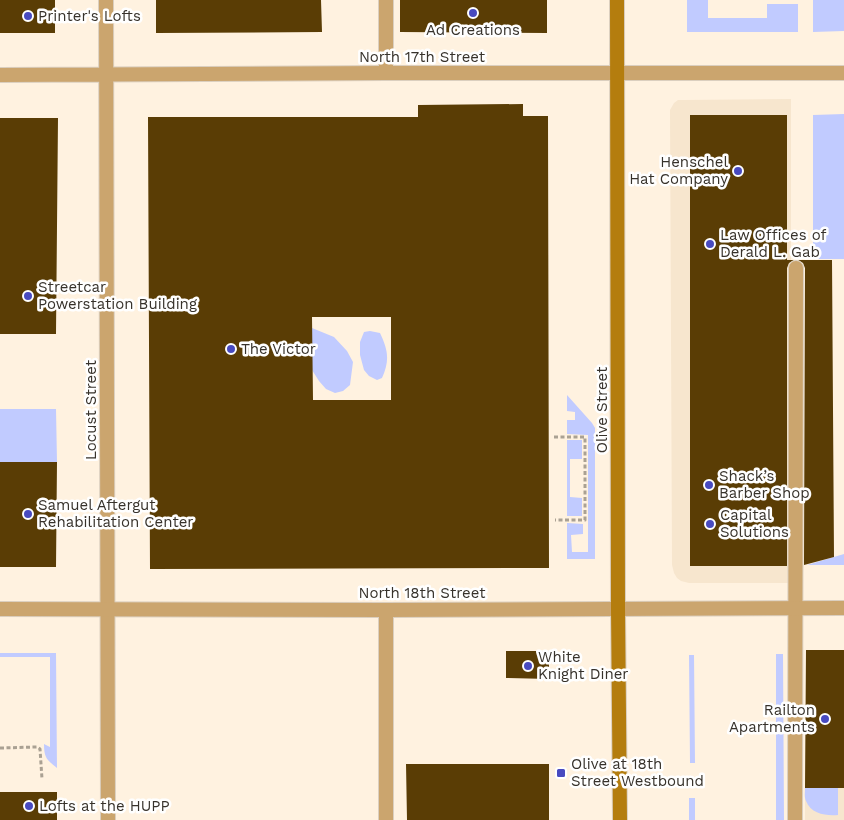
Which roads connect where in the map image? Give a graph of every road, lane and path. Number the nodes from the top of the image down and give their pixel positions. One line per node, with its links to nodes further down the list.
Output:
1 (106, 0): 8 (street, Locust Street)
2 (386, 0): 4 (street)
3 (617, 0): 5 (main road, Olive Street)
4 (386, 73): 5 (street, North 17th Street); 8 (street, North 17th Street)
5 (618, 73): 6 (street, North 17th Street); 12 (main road, Olive Street)
6 (844, 73)
7 (0, 74): 8 (street, North 17th Street)
8 (106, 74): 16 (street, Locust Street)
9 (796, 268): 13 (street)
10 (554, 437): 11 (path)
11 (555, 520)
12 (618, 608): 13 (street, North 18th Street); 17 (street, North 18th Street); 22 (main road, Olive Street)
13 (796, 608): 14 (street, North 18th Street); 23 (street)
14 (844, 608)
15 (0, 609): 16 (street, North 18th Street)
16 (107, 609): 17 (street, North 18th Street); 20 (street, Locust Street)
17 (386, 610): 21 (street)
18 (0, 748): 19 (path)
19 (42, 779)
20 (108, 820)
21 (386, 820)
22 (620, 820)
23 (795, 820)

